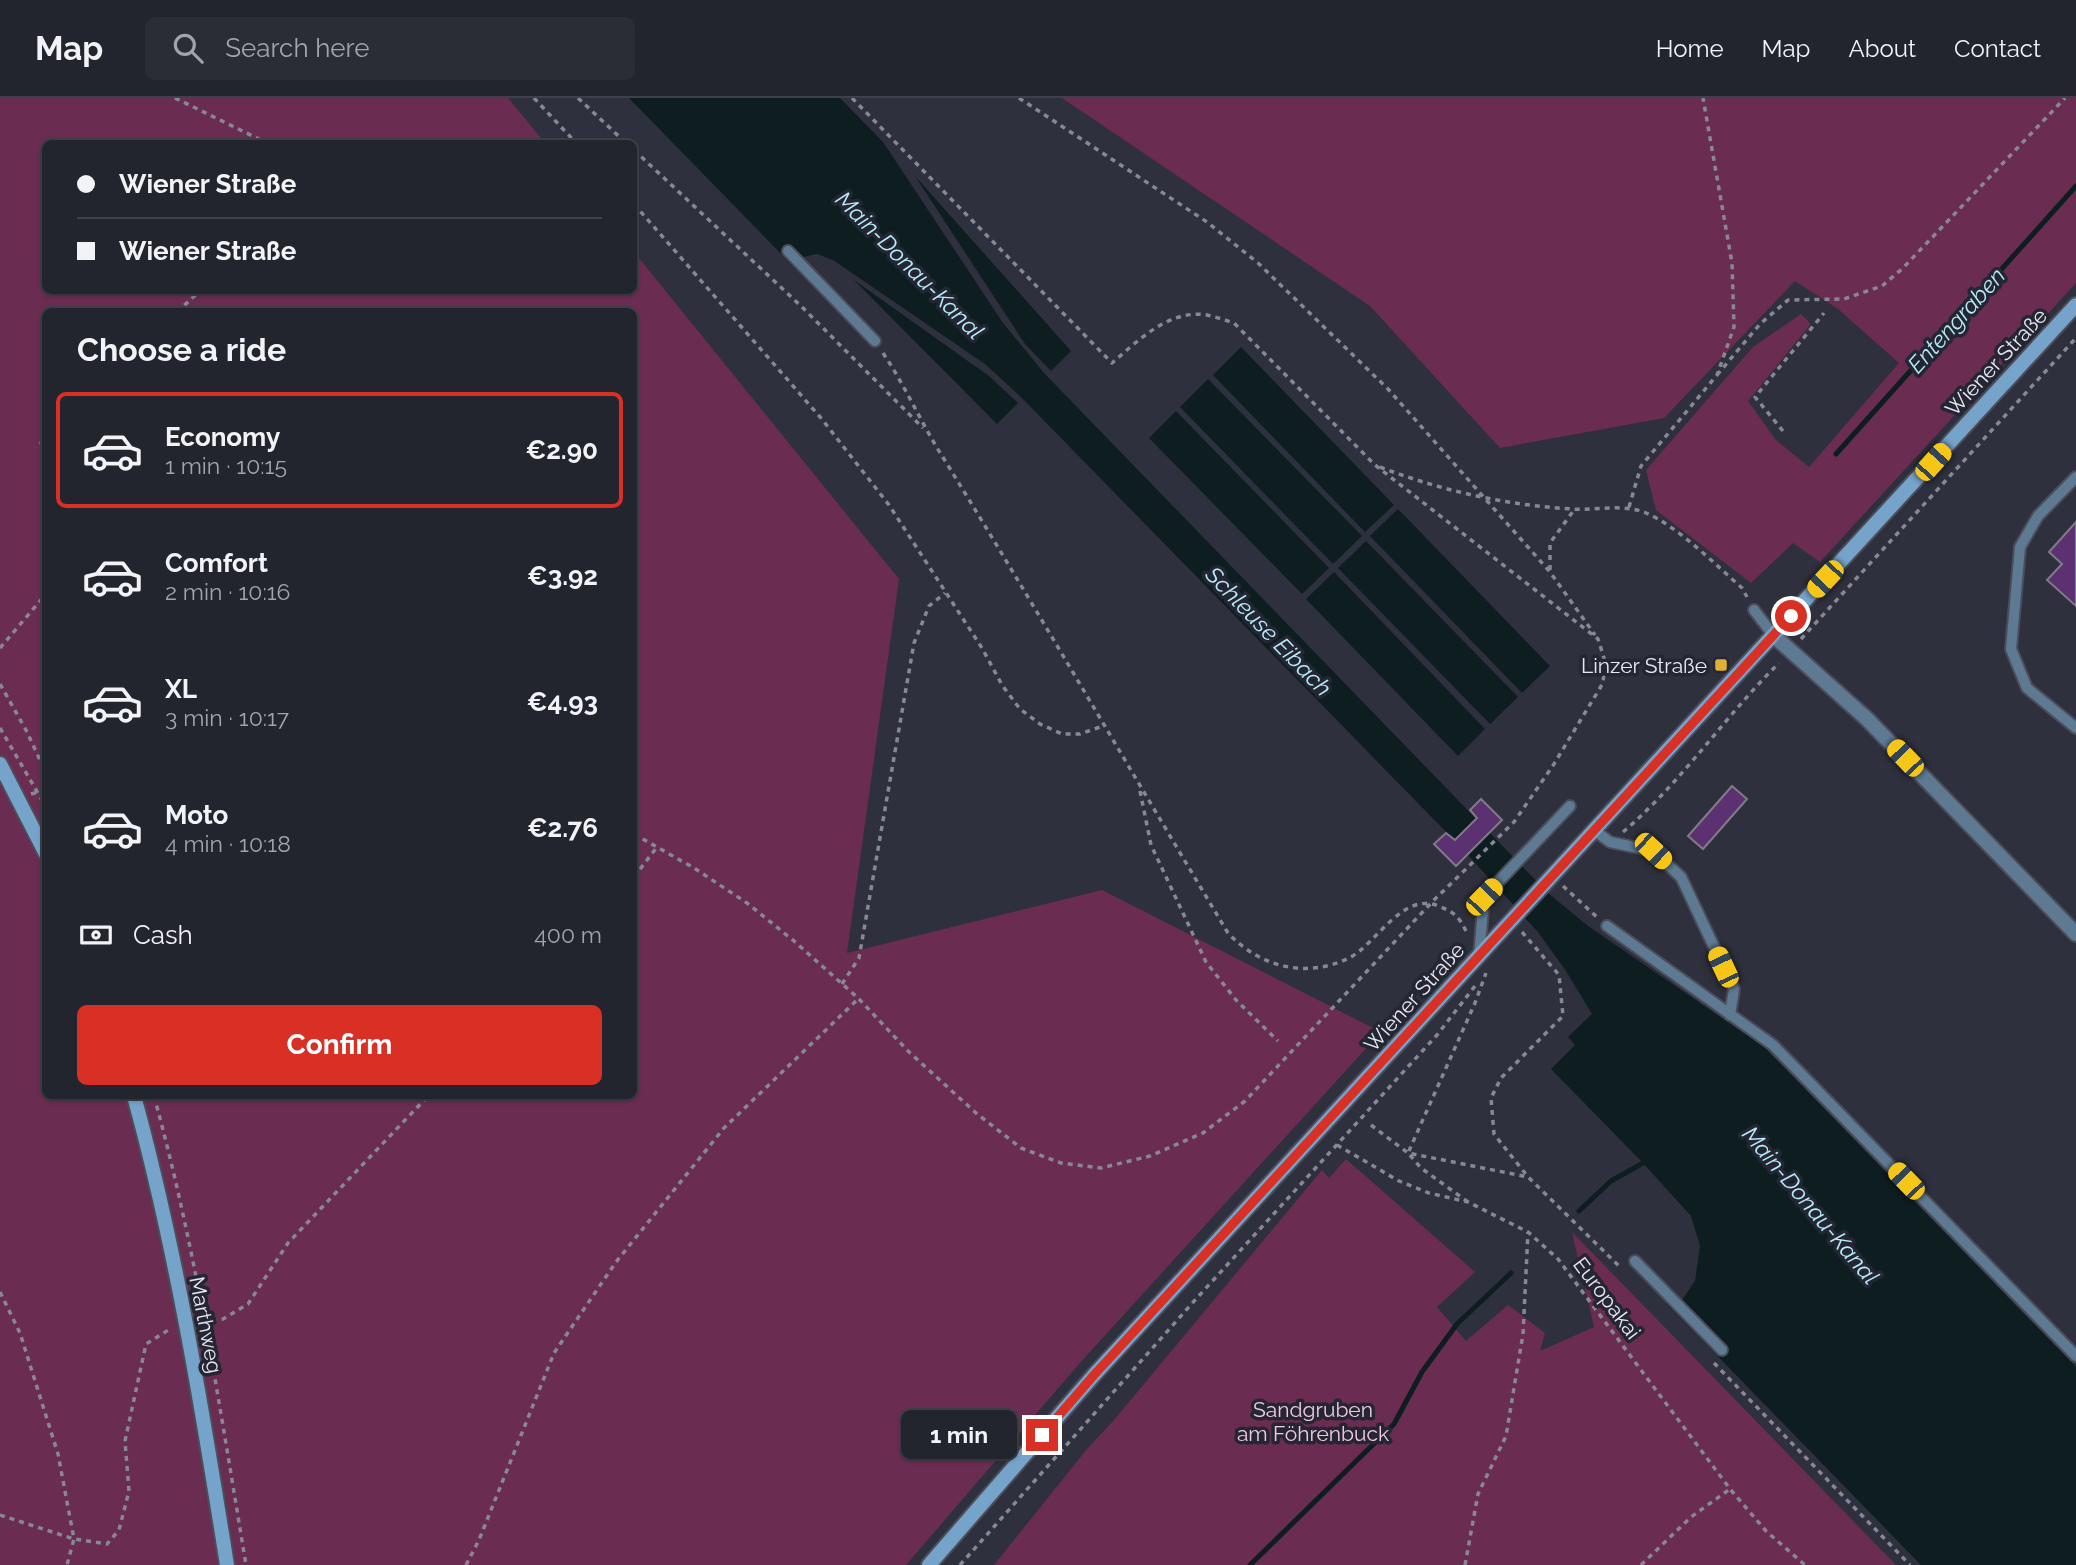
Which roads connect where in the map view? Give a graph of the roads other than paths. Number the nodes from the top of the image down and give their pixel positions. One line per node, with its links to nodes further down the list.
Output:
1 (788, 251): 3 (lane)
2 (2076, 305): 6 (main road, Wiener Straße)
3 (875, 341)
4 (2076, 477): 7 (lane)
5 (1754, 610): 6 (lane)
6 (1773, 635): 10 (main road, Wiener Straße); 13 (street)
7 (2076, 728)
8 (0, 764): 11 (main road)
9 (1570, 806): 14 (lane)
10 (1594, 830): 14 (main road, Wiener Straße); 15 (lane)
11 (42, 845)
12 (1607, 926): 15 (lane)
13 (2076, 934)
14 (1479, 957): 21 (main road, Wiener Straße)
15 (1730, 1015): 19 (lane)
16 (135, 1099): 20 (main road, Marthweg)
17 (1635, 1261): 18 (lane)
18 (1722, 1350)
19 (2076, 1356)
20 (227, 1565)
21 (929, 1565)

